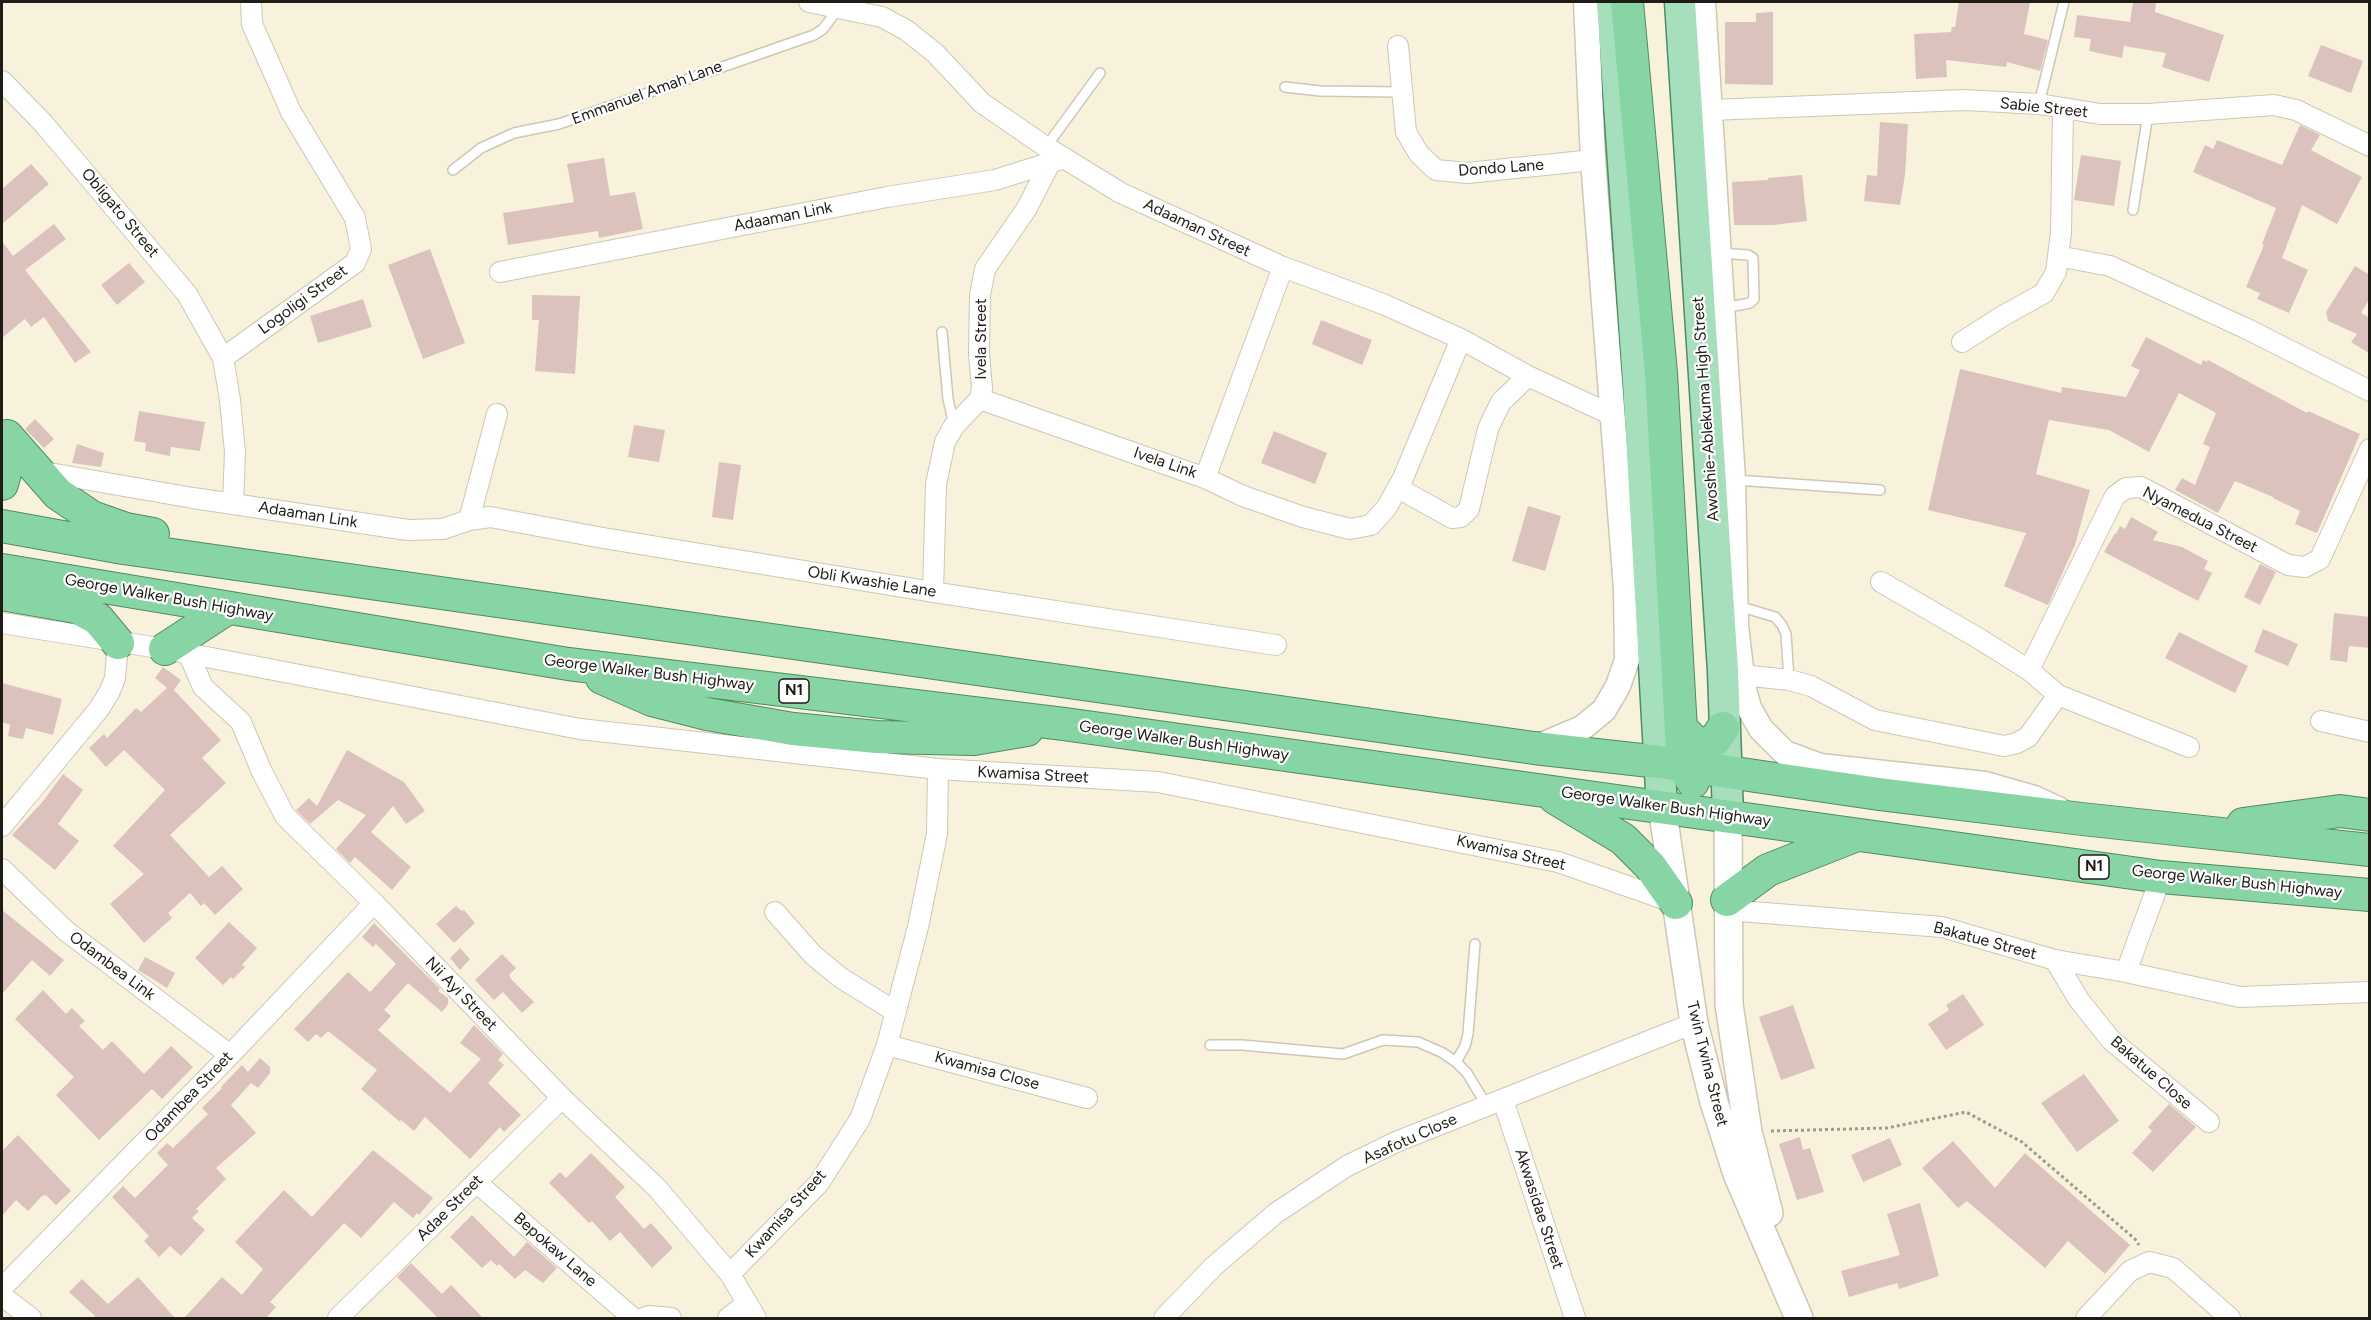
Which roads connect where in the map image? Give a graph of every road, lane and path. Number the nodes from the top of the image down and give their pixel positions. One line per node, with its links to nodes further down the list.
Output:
1 (251, 2): 32 (street, Logoligi Street)
2 (809, 2): 9 (street, Adaaman Street)
3 (1586, 2): 21 (street)
4 (1612, 2): 71 (main road)
5 (1627, 2): 66 (highway)
6 (1680, 2): 43 (main road, Awoshie-Ablekuma High Street)
7 (1703, 2): 17 (street, Awoshie-Ablekuma High Street)
8 (2064, 2): 15 (lane)
9 (838, 9): 20 (street, Adaaman Street); 22 (lane, Emmanuel Amah Lane)
10 (1398, 46): 14 (street, Dondo Lane)
11 (1100, 73): 20 (lane)
12 (2, 81): 32 (street, Obligato Street)
13 (1285, 87): 14 (lane)
14 (1402, 92): 21 (street, Dondo Lane)
15 (2039, 104): 16 (street, Sabie Street); 17 (street, Sabie Street)
16 (2063, 108): 18 (street, Sabie Street); 25 (street)
17 (1710, 110): 24 (street, Awoshie-Ablekuma High Street)
18 (2148, 114): 19 (street, Sabie Street); 23 (lane)
19 (2370, 146)
20 (1054, 156): 26 (street, Adaaman Street); 27 (street, Adaaman Link); 35 (street, Ivela Street)
21 (1593, 160): 37 (street)
22 (453, 170)
23 (2133, 210)
24 (1719, 253): 28 (street, Awoshie-Ablekuma High Street); 28 (lane)
25 (2058, 256): 31 (street); 34 (street)
26 (1283, 267): 30 (street, Adaaman Street); 42 (street, Ivela Link)
27 (500, 272)
28 (1722, 308): 43 (street, Awoshie-Ablekuma High Street)
29 (942, 332): 38 (lane)
30 (1461, 339): 33 (street, Adaaman Street); 45 (street)
31 (1962, 342)
32 (223, 358): 47 (street)
33 (1528, 376): 37 (street, Adaaman Street); 45 (street)
34 (2370, 391)
35 (980, 399): 38 (street, Ivela Street); 42 (street, Ivela Link)
36 (497, 414): 48 (street)
37 (1612, 415): 70 (street)
38 (954, 426): 52 (street, Ivela Street)
39 (4, 433): 41 (highway); 44 (highway)
40 (2370, 449): 61 (street, Nyamedua Street)
41 (38, 471): 47 (street, Adaaman Link); 53 (highway)
42 (1206, 478): 45 (street)
43 (1722, 479): 46 (lane); 55 (street, Awoshie-Ablekuma High Street); 67 (main road, Awoshie-Ablekuma High Street)
44 (2, 484)
45 (1398, 488)
46 (1880, 490)
47 (233, 503): 48 (street, Adaaman Link)
48 (469, 520): 52 (street, Obli Kwashie Lane)
49 (2, 526): 53 (highway)
50 (2, 570): 56 (highway, George Walker Bush Highway / N1)
51 (1881, 582): 61 (street)
52 (933, 592): 59 (street, Obli Kwashie Lane)
53 (429, 593): 70 (highway)
54 (2, 594): 58 (highway)
55 (1735, 605): 62 (street, Awoshie-Ablekuma High Street); 63 (lane)
56 (228, 608): 60 (highway); 74 (highway, George Walker Bush Highway / N1)
57 (2, 623): 58 (street)
58 (118, 643): 60 (street); 79 (street)
59 (1276, 645)
60 (177, 652): 72 (street); 86 (street, Nii Ayi Street)
61 (2029, 670): 64 (street)
62 (1742, 675): 63 (street); 78 (street, Awoshie-Ablekuma High Street)
63 (1789, 680): 64 (street)
64 (2058, 695): 69 (street)
65 (2321, 721): 68 (street)
66 (1681, 728): 67 (highway); 71 (highway)
67 (1723, 728): 73 (main road, Awoshie-Ablekuma High Street)
68 (2370, 732)
69 (2189, 747)
70 (1534, 748): 71 (highway)
71 (1671, 764): 73 (highway); 75 (main road); 77 (highway)
72 (938, 769): 87 (street, Kwamisa Street); 94 (street, Kwamisa Street)
73 (1726, 771): 77 (main road, Awoshie-Ablekuma High Street); 78 (highway)
74 (1544, 791): 75 (highway, George Walker Bush Highway / N1); 87 (highway)
75 (1662, 807): 77 (highway, George Walker Bush Highway / N1); 87 (main road, Twin Twina Street)
76 (2370, 815): 80 (highway)
77 (1728, 816): 81 (highway, George Walker Bush Highway / N1); 88 (main road, Twin Twina Street)
78 (2082, 819): 80 (highway)
79 (2, 826)
80 (2195, 830): 82 (highway)
81 (1861, 834): 84 (highway, George Walker Bush Highway / N1); 88 (highway)
82 (2370, 850)
83 (2, 869): 98 (street, Odambea Link)
84 (2161, 877): 85 (highway, George Walker Bush Highway / N1); 92 (street)
85 (2370, 895)
86 (374, 903): 98 (street, Odambea Street); 100 (street, Nii Ayi Street)
87 (1676, 903): 95 (main road, Twin Twina Street)
88 (1727, 905): 91 (street, Bakatue Street); 104 (main road, Twin Twina Street)
89 (775, 912): 94 (street)
90 (1475, 944): 99 (lane)
91 (2055, 960): 92 (street, Bakatue Street); 103 (street, Bakatue Close)
92 (2127, 972): 93 (street, Bakatue Street)
93 (2370, 992)
94 (896, 1012): 96 (street, Kwamisa Street)
95 (1695, 1023): 102 (street, Asafotu Close); 111 (main road, Twin Twina Street)
96 (887, 1045): 101 (street, Kwamisa Close); 107 (street, Kwamisa Street)
97 (1210, 1045): 99 (lane)
98 (230, 1055): 108 (street, Odambea Street)
99 (1456, 1062): 102 (lane)
100 (562, 1098): 105 (street, Adae Street); 107 (street, Nii Ayi Street)
101 (1086, 1098)
102 (1495, 1103): 112 (street, Akwasidae Street); 119 (street, Asafotu Close)
103 (2209, 1122)
104 (1748, 1132): 106 (path); 111 (main road, Twin Twina Street)
105 (476, 1182): 114 (street, Adae Street); 115 (street, Bepokaw Lane)
106 (2150, 1262): 120 (street); 121 (street)
107 (730, 1274): 110 (street, Nii Ayi Street)
108 (2, 1288)
109 (2, 1296): 113 (street)
110 (751, 1311): 118 (street)
111 (1797, 1314)
112 (1569, 1316)
113 (31, 1318)
114 (338, 1318)
115 (633, 1318)
116 (644, 1318): 117 (street)
117 (671, 1318)
118 (728, 1318)
119 (1164, 1318)
120 (2086, 1318)
121 (2230, 1318)

